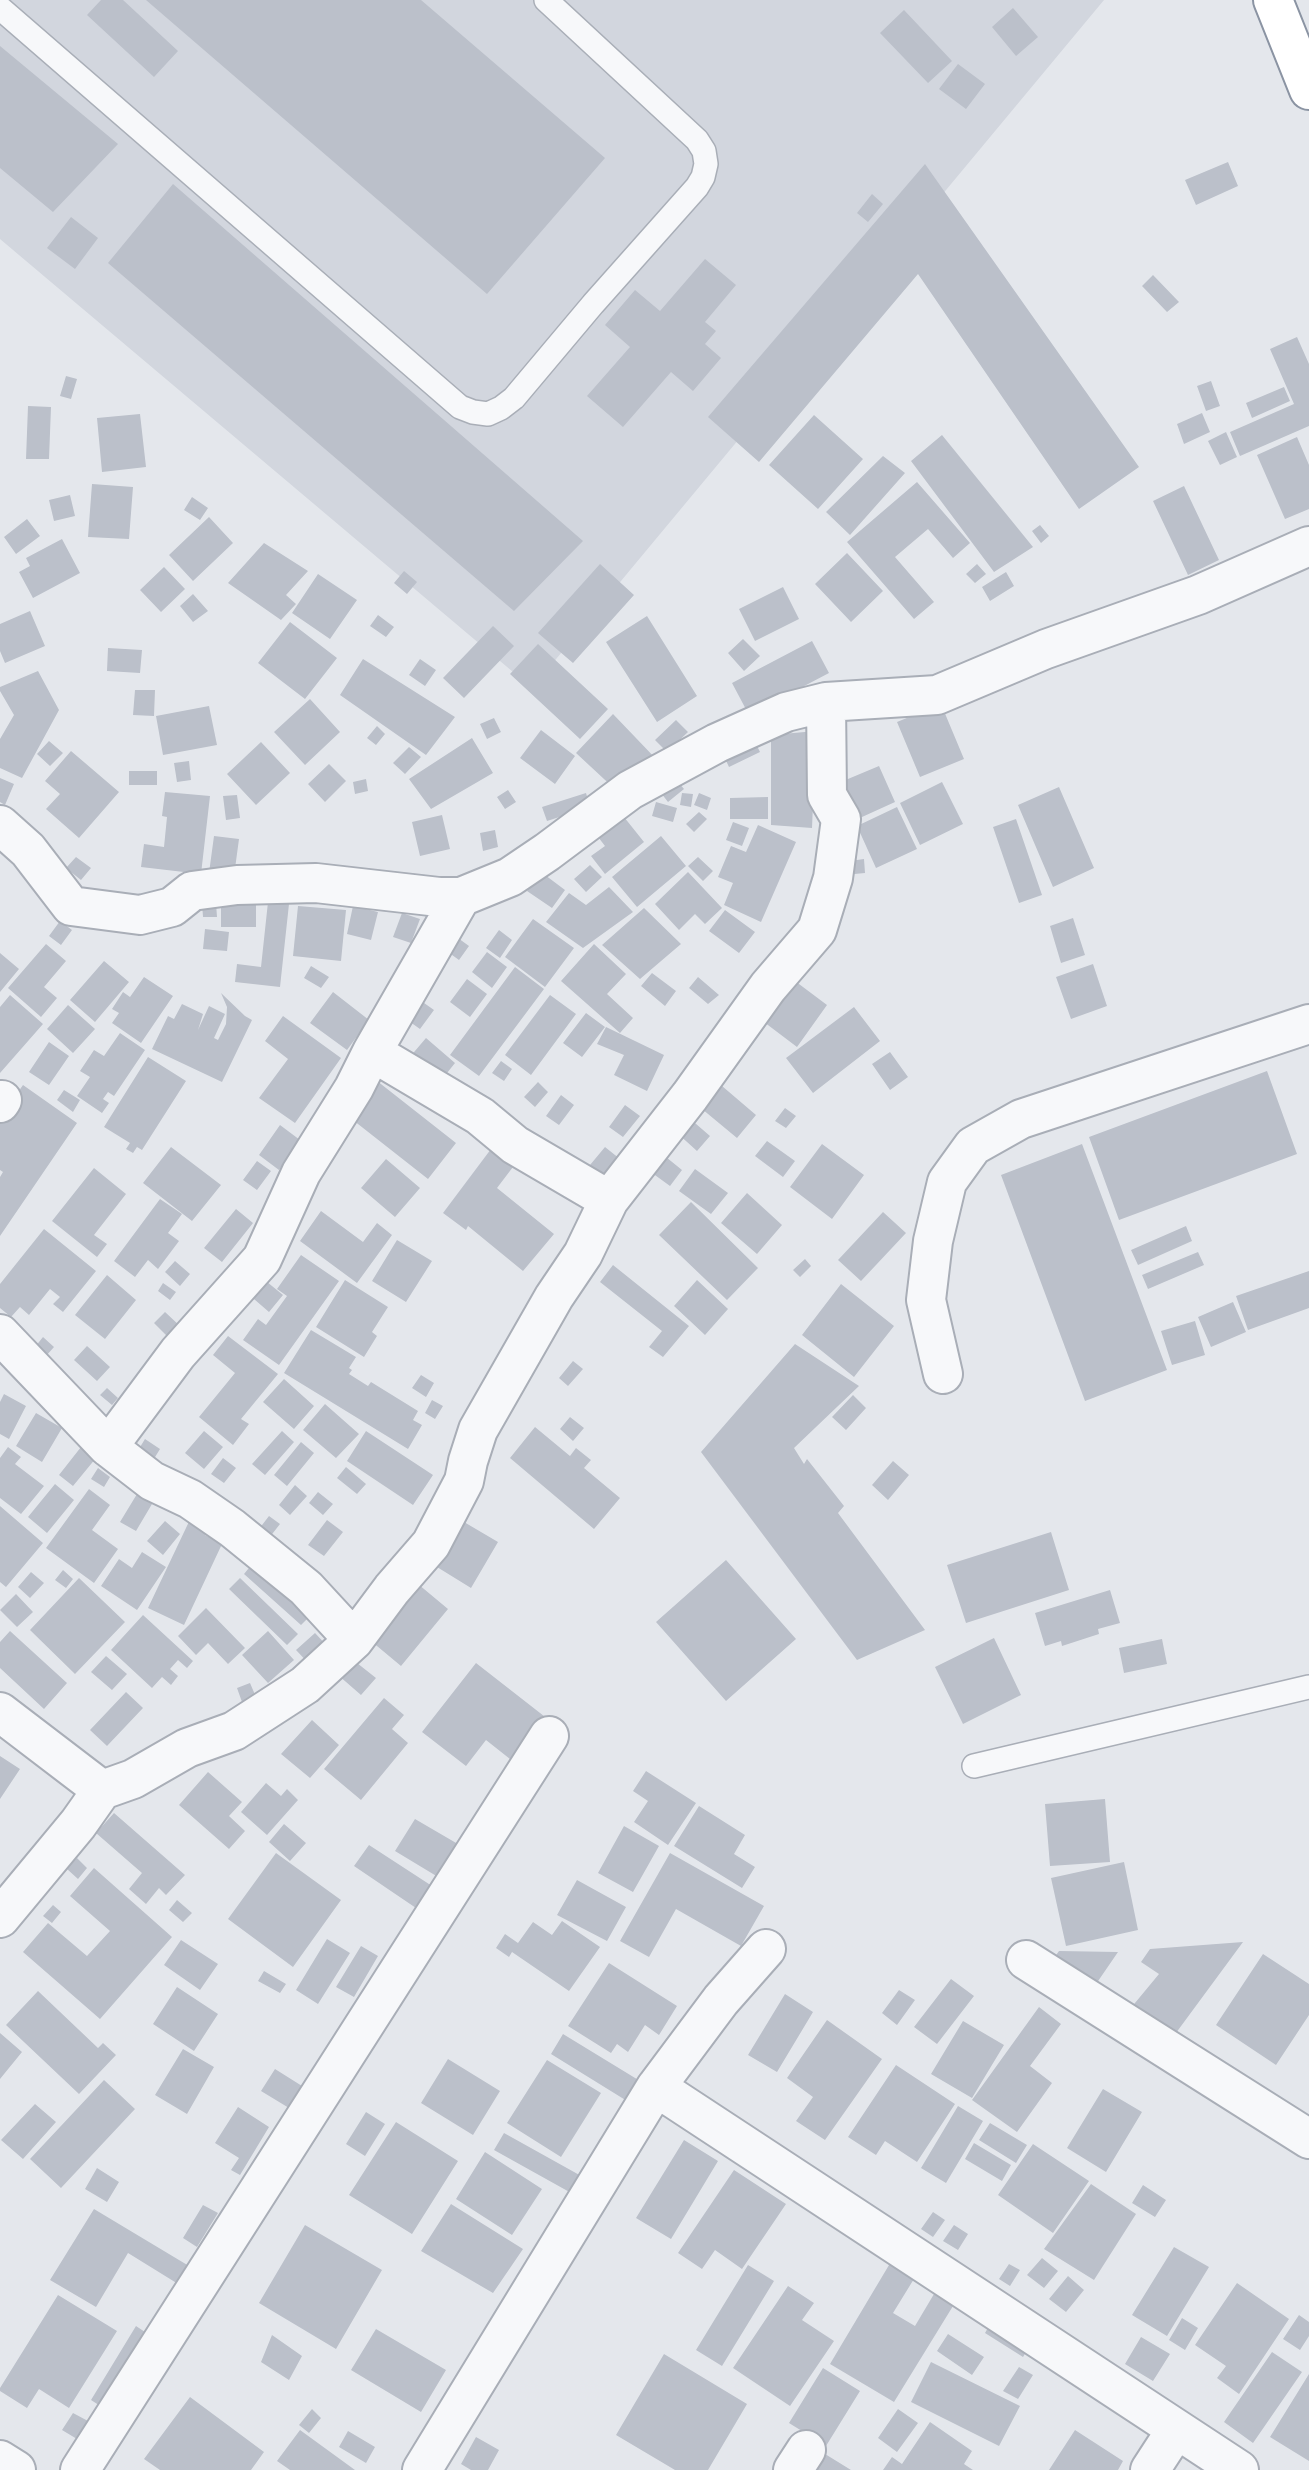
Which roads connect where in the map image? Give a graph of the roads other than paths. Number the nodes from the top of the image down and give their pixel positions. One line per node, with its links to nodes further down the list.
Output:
1 (547, 0): 3 (lane)
2 (1273, 0): 4 (highway)
3 (0, 8)
4 (1309, 90)
5 (1309, 546): 6 (street)
6 (825, 702): 8 (street); 11 (street)
7 (0, 825): 8 (street)
8 (461, 897): 10 (street)
9 (1309, 1024): 13 (street)
10 (372, 1052): 11 (street); 14 (street)
11 (609, 1200): 15 (street)
12 (0, 1334): 14 (street)
13 (943, 1374)
14 (108, 1447): 15 (street)
15 (354, 1640): 20 (street)
16 (1309, 1687): 19 (lane)
17 (0, 1712): 20 (street)
18 (549, 1736): 29 (street)
19 (974, 1766)
20 (102, 1790): 21 (street)
21 (0, 1918)
22 (766, 1949): 24 (street)
23 (1026, 1960): 25 (street)
24 (656, 2087): 26 (street); 30 (street)
25 (1309, 2139)
26 (1176, 2430): 31 (street); 32 (street)
27 (0, 2460): 28 (street)
28 (16, 2470)
29 (79, 2470)
30 (422, 2470)
31 (1150, 2470)
32 (1239, 2470)

